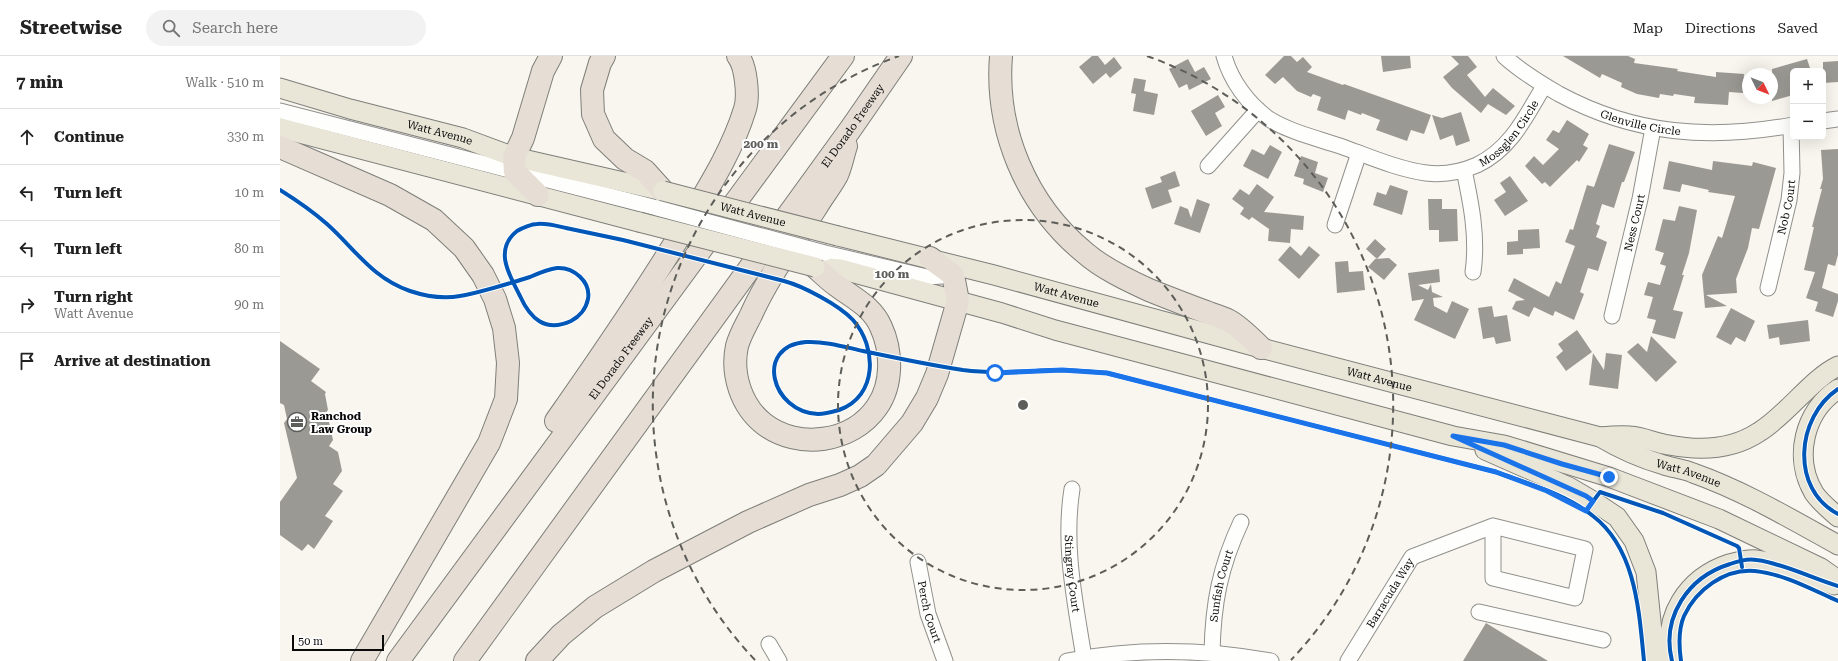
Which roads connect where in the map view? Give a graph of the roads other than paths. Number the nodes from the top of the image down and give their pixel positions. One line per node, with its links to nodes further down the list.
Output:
1 (551, 56): 22 (highway)
2 (604, 56): 26 (highway)
3 (738, 56): 55 (highway)
4 (843, 56): 56 (highway, El Dorado Freeway)
5 (901, 56): 16 (highway, El Dorado Freeway)
6 (1001, 56): 36 (highway)
7 (1224, 56): 11 (street, Mossglen Circle)
8 (1504, 56): 9 (street, Glenville Circle)
9 (1544, 86): 18 (street, Glenville Circle); 24 (street, Mossglen Circle)
10 (280, 88): 22 (main road, Watt Avenue)
11 (1258, 110): 21 (street, Mossglen Circle); 23 (street)
12 (280, 111): 22 (street)
13 (1838, 119): 14 (street)
14 (1826, 121)
15 (1790, 125): 18 (street, Glenville Circle)
16 (852, 127): 28 (highway); 57 (highway, El Dorado Freeway)
17 (280, 128): 25 (main road)
18 (1653, 128): 35 (street, Ness Court)
19 (1792, 140): 33 (street, Nob Court)
20 (280, 147): 54 (highway)
21 (1359, 153): 24 (street, Mossglen Circle); 27 (street)
22 (515, 165): 25 (highway); 26 (main road, Watt Avenue)
23 (1208, 166)
24 (1464, 170): 30 (street, Mossglen Circle)
25 (538, 195): 28 (main road, bridge)
26 (660, 200): 28 (street, bridge); 29 (main road, Watt Avenue, bridge)
27 (1335, 225)
28 (820, 260): 29 (street); 34 (main road)
29 (929, 268): 31 (main road, Watt Avenue); 32 (highway); 34 (street)
30 (1473, 272)
31 (994, 275): 32 (street); 36 (main road, Watt Avenue)
32 (953, 276): 34 (highway)
33 (1768, 288)
34 (958, 302): 39 (main road); 58 (highway)
35 (1612, 316)
36 (1261, 348): 40 (main road, Watt Avenue)
37 (1838, 366): 40 (main road)
38 (1838, 389): 42 (main road)
39 (1453, 436): 47 (main road); 64 (main road)
40 (1600, 436): 45 (main road, Watt Avenue)
41 (1072, 489): 53 (street, Stingray Court)
42 (1838, 517)
43 (1242, 522): 52 (street, Sunfish Court)
44 (1493, 526): 44 (street); 63 (street, Barracuda Way)
45 (1838, 545)
46 (918, 562): 60 (street, Perch Court)
47 (1838, 580)
48 (1838, 586): 65 (main road)
49 (1479, 612): 50 (street)
50 (1603, 640)
51 (769, 644): 59 (street)
52 (1212, 653): 53 (street); 62 (street)
53 (1084, 658): 61 (street)
54 (362, 661)
55 (391, 661)
56 (398, 661)
57 (465, 661)
58 (537, 661)
59 (779, 661)
60 (945, 661)
61 (1067, 661)
62 (1271, 661)
63 (1348, 661)
64 (1655, 661)
65 (1672, 661)

